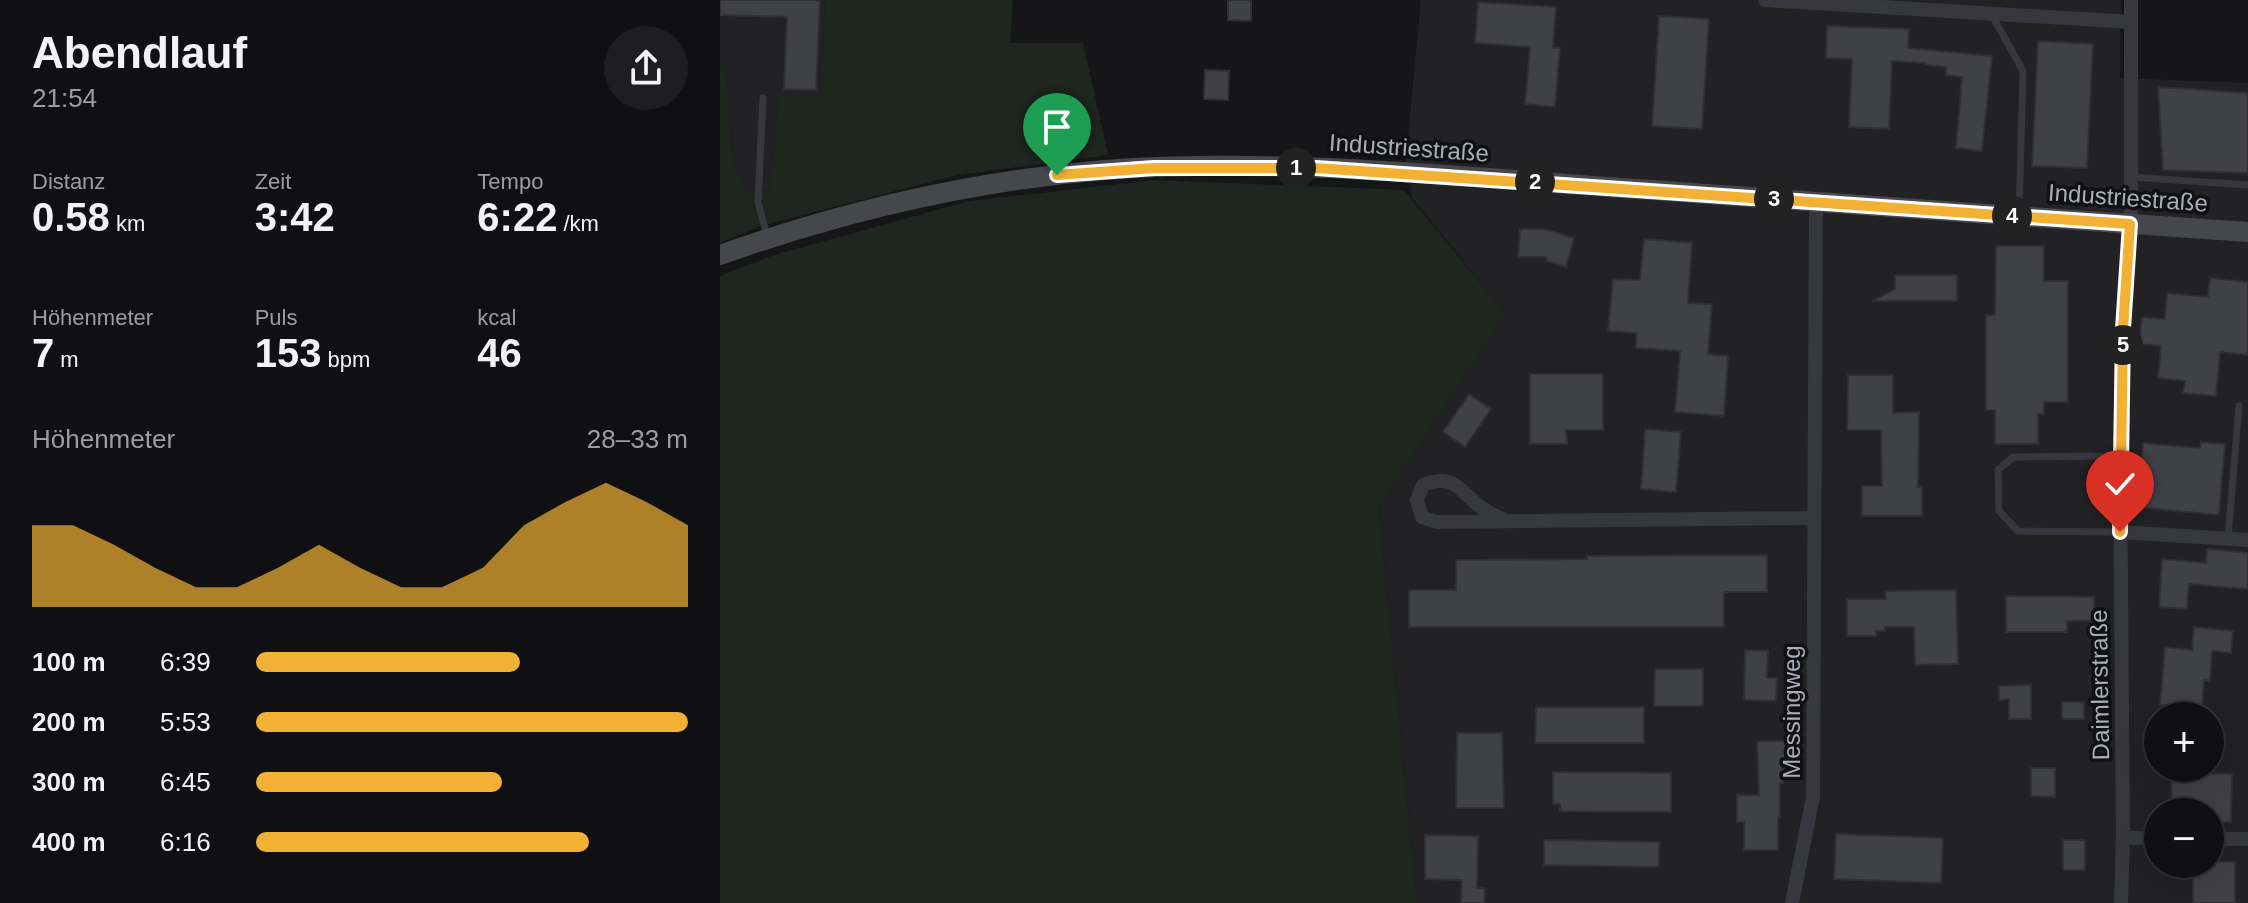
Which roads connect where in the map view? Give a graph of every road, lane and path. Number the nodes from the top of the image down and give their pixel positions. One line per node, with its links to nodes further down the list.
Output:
1 (1765, 0): 3 (street)
2 (2131, 0): 4 (street, Daimlerstraße)
3 (1991, 14): 4 (street); 9 (lane)
4 (2131, 22): 6 (street, Daimlerstraße)
5 (763, 98): 12 (lane)
6 (2131, 177): 7 (lane); 10 (street, Daimlerstraße)
7 (2248, 185)
8 (1816, 202): 9 (street, Industriestraße); 12 (street, Industriestraße); 16 (street, Messingweg)
9 (2019, 217): 10 (street, Industriestraße)
10 (2130, 224): 11 (street, Industriestraße); 15 (street, Daimlerstraße)
11 (2248, 232)
12 (767, 238): 13 (street, Industriestraße)
13 (720, 255)
14 (2239, 406): 19 (lane)
15 (2120, 456): 18 (street, Daimlerstraße); 18 (lane)
16 (1814, 518): 17 (street); 25 (street, Messingweg)
17 (1505, 520): 17 (street)
18 (2120, 532): 19 (street); 21 (street, Daimlerstraße)
19 (2228, 538): 20 (street)
20 (2248, 540)
21 (2123, 838): 22 (street); 26 (street, Daimlerstraße)
22 (2144, 838)
23 (2224, 839): 24 (street)
24 (2248, 839)
25 (1792, 903)
26 (2121, 903)

